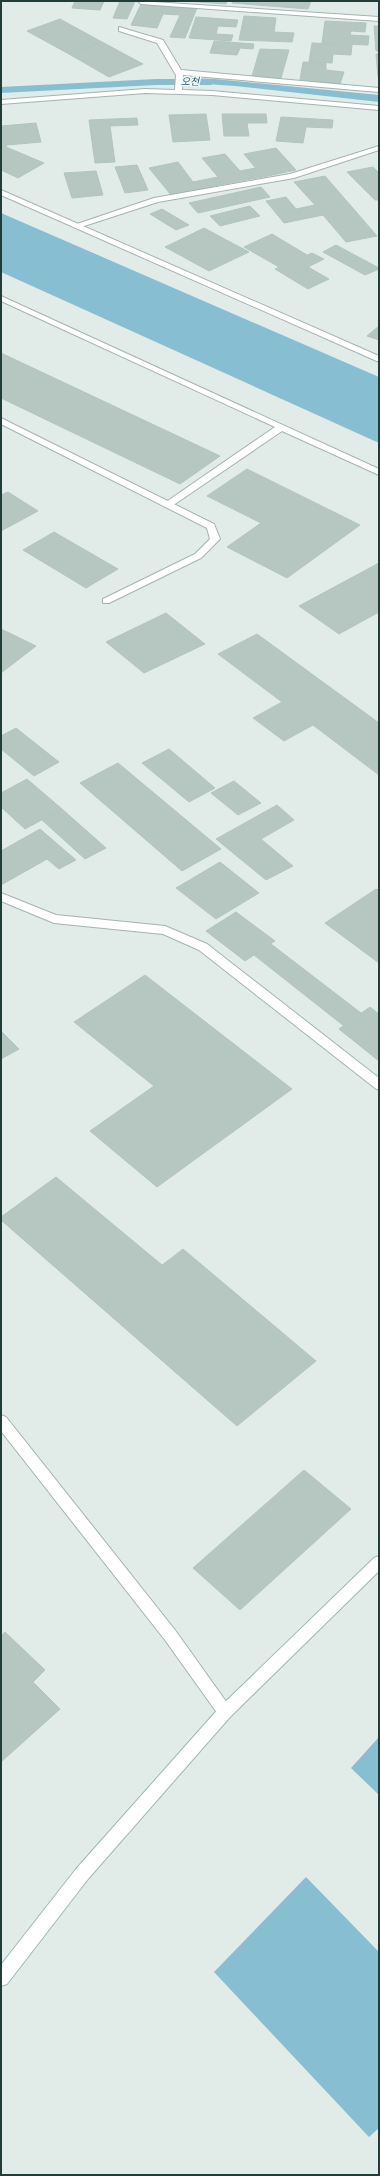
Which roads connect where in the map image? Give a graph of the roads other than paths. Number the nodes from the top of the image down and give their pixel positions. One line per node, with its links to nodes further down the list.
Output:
1 (141, 2): 2 (street)
2 (379, 19)
3 (122, 29): 4 (street)
4 (179, 74): 5 (street); 6 (street)
5 (179, 89): 7 (street); 8 (street)
6 (379, 90)
7 (1, 102)
8 (379, 108)
9 (379, 148): 11 (street)
10 (1, 192): 11 (street)
11 (78, 225): 13 (street)
12 (1, 298): 15 (street)
13 (379, 358)
14 (1, 421): 17 (street)
15 (281, 427): 16 (street); 17 (street)
16 (379, 472)
17 (169, 504): 18 (street)
18 (106, 601)
19 (1, 896): 20 (street)
20 (379, 1085)
21 (1, 1421): 23 (street)
22 (379, 1562): 23 (street)
23 (225, 1712): 24 (street)
24 (1, 1978)

